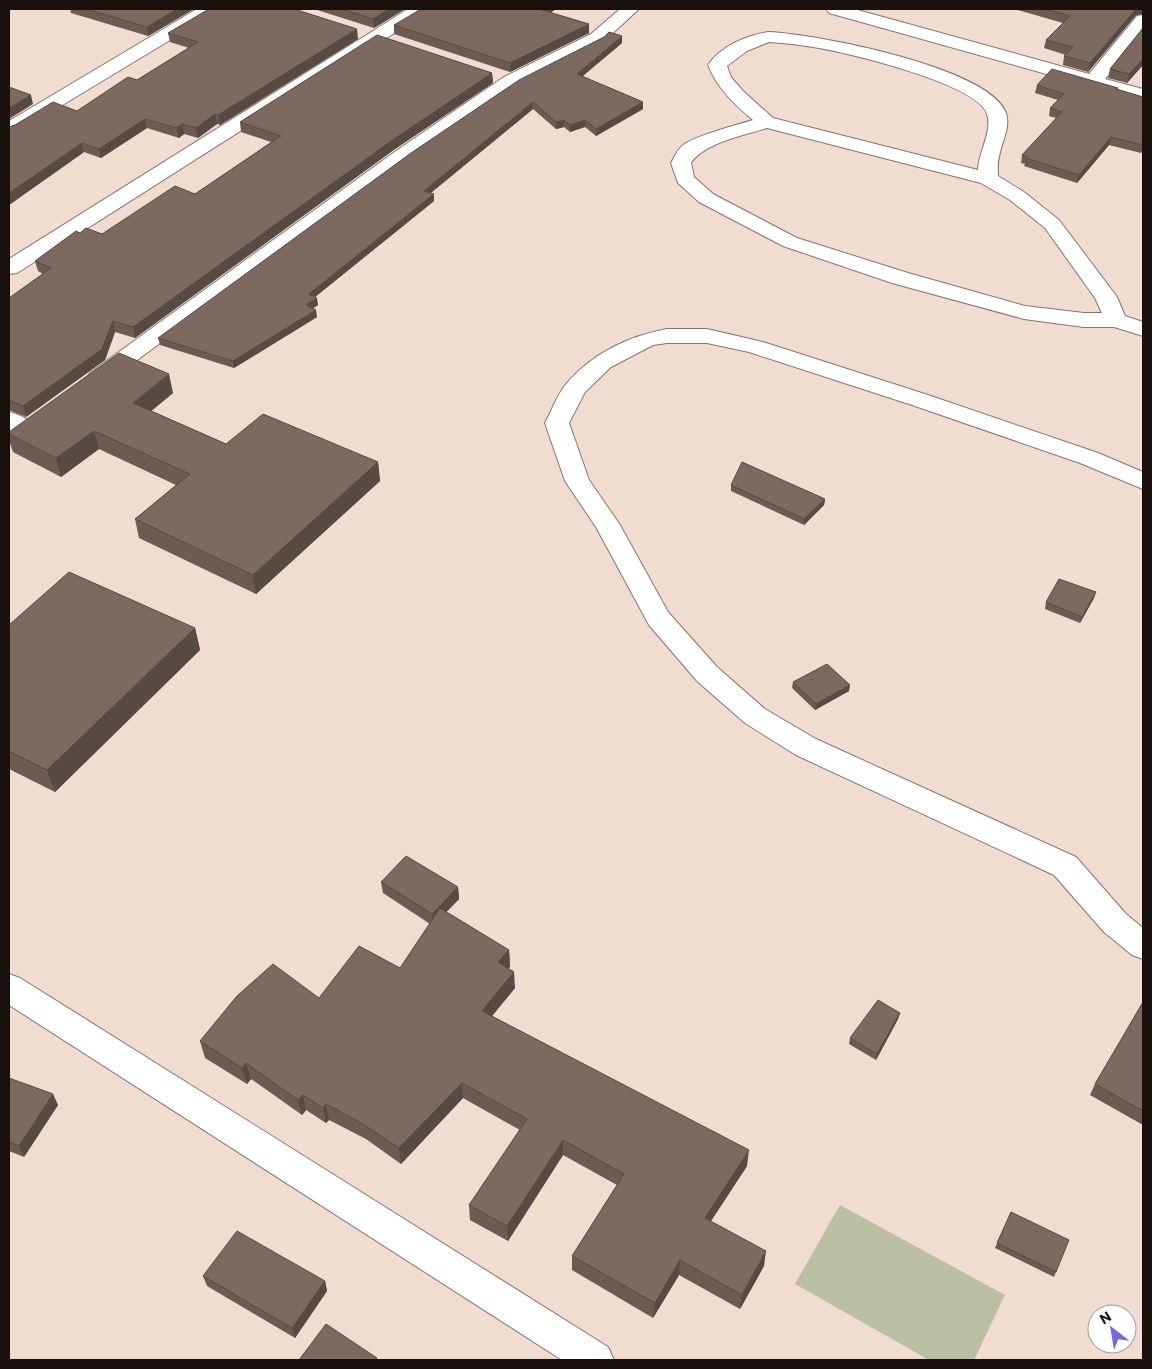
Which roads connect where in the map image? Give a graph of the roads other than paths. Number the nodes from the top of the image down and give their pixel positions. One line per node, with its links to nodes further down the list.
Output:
1 (209, 9): 11 (street)
2 (420, 9): 7 (street)
3 (630, 9): 16 (street)
4 (835, 9): 8 (street)
5 (1143, 20): 8 (street)
6 (357, 30): 7 (street)
7 (385, 39): 13 (street)
8 (1093, 81): 9 (street)
9 (1143, 95)
10 (766, 122): 12 (street); 12 (street); 14 (street)
11 (9, 129)
12 (988, 178): 14 (street)
13 (9, 268)
14 (1116, 320): 15 (street)
15 (1143, 328)
16 (82, 390)
17 (1143, 481): 18 (street)
18 (1143, 946)
19 (9, 988): 20 (street)
20 (595, 1360)

